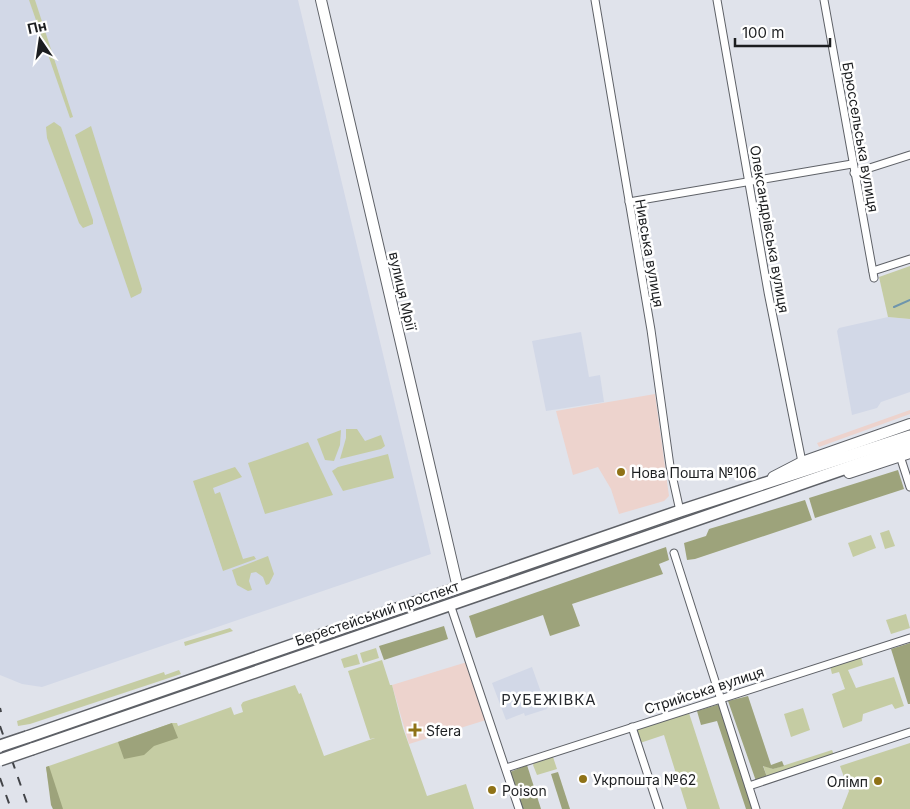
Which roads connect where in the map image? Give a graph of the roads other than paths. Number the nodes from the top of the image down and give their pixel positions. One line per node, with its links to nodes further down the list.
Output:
1 (320, 0): 20 (street, вулиця Мрії)
2 (595, 0): 9 (street, Нивська вулиця)
3 (716, 0): 8 (street, Олександрівська вулиця)
4 (824, 0): 6 (street, Брюссельська вулиця)
5 (910, 155): 7 (street)
6 (852, 164): 7 (street, Брюссельська вулиця); 8 (street)
7 (854, 173): 10 (street, Брюссельська вулиця)
8 (748, 181): 9 (street); 15 (street, Олександрівська вулиця)
9 (629, 202): 18 (street, Нивська вулиця)
10 (910, 259)
11 (910, 424): 15 (street, Берестейський проспект)
12 (910, 436): 15 (main road, Берестейський проспект)
13 (910, 446): 15 (main road, Берестейський проспект)
14 (905, 455): 16 (street); 17 (street, Берестейський проспект)
15 (809, 470): 17 (main road, Берестейський проспект); 18 (main road, Берестейський проспект)
16 (910, 487)
17 (764, 498): 21 (main road, Берестейський проспект)
18 (680, 510): 20 (main road, Берестейський проспект)
19 (674, 553): 23 (street)
20 (458, 588): 26 (main road, Берестейський проспект, bridge)
21 (450, 604): 27 (main road, Берестейський проспект, bridge); 28 (street)
22 (910, 638): 23 (street, Стрийська вулиця)
23 (721, 698): 24 (street, Стрийська вулиця); 29 (street)
24 (632, 727): 28 (street, Стрийська вулиця); 31 (street)
25 (910, 732): 29 (street)
26 (0, 746)
27 (0, 760)
28 (506, 768): 30 (street)
29 (749, 786): 32 (street)
30 (519, 809)
31 (659, 809)
32 (756, 809)

